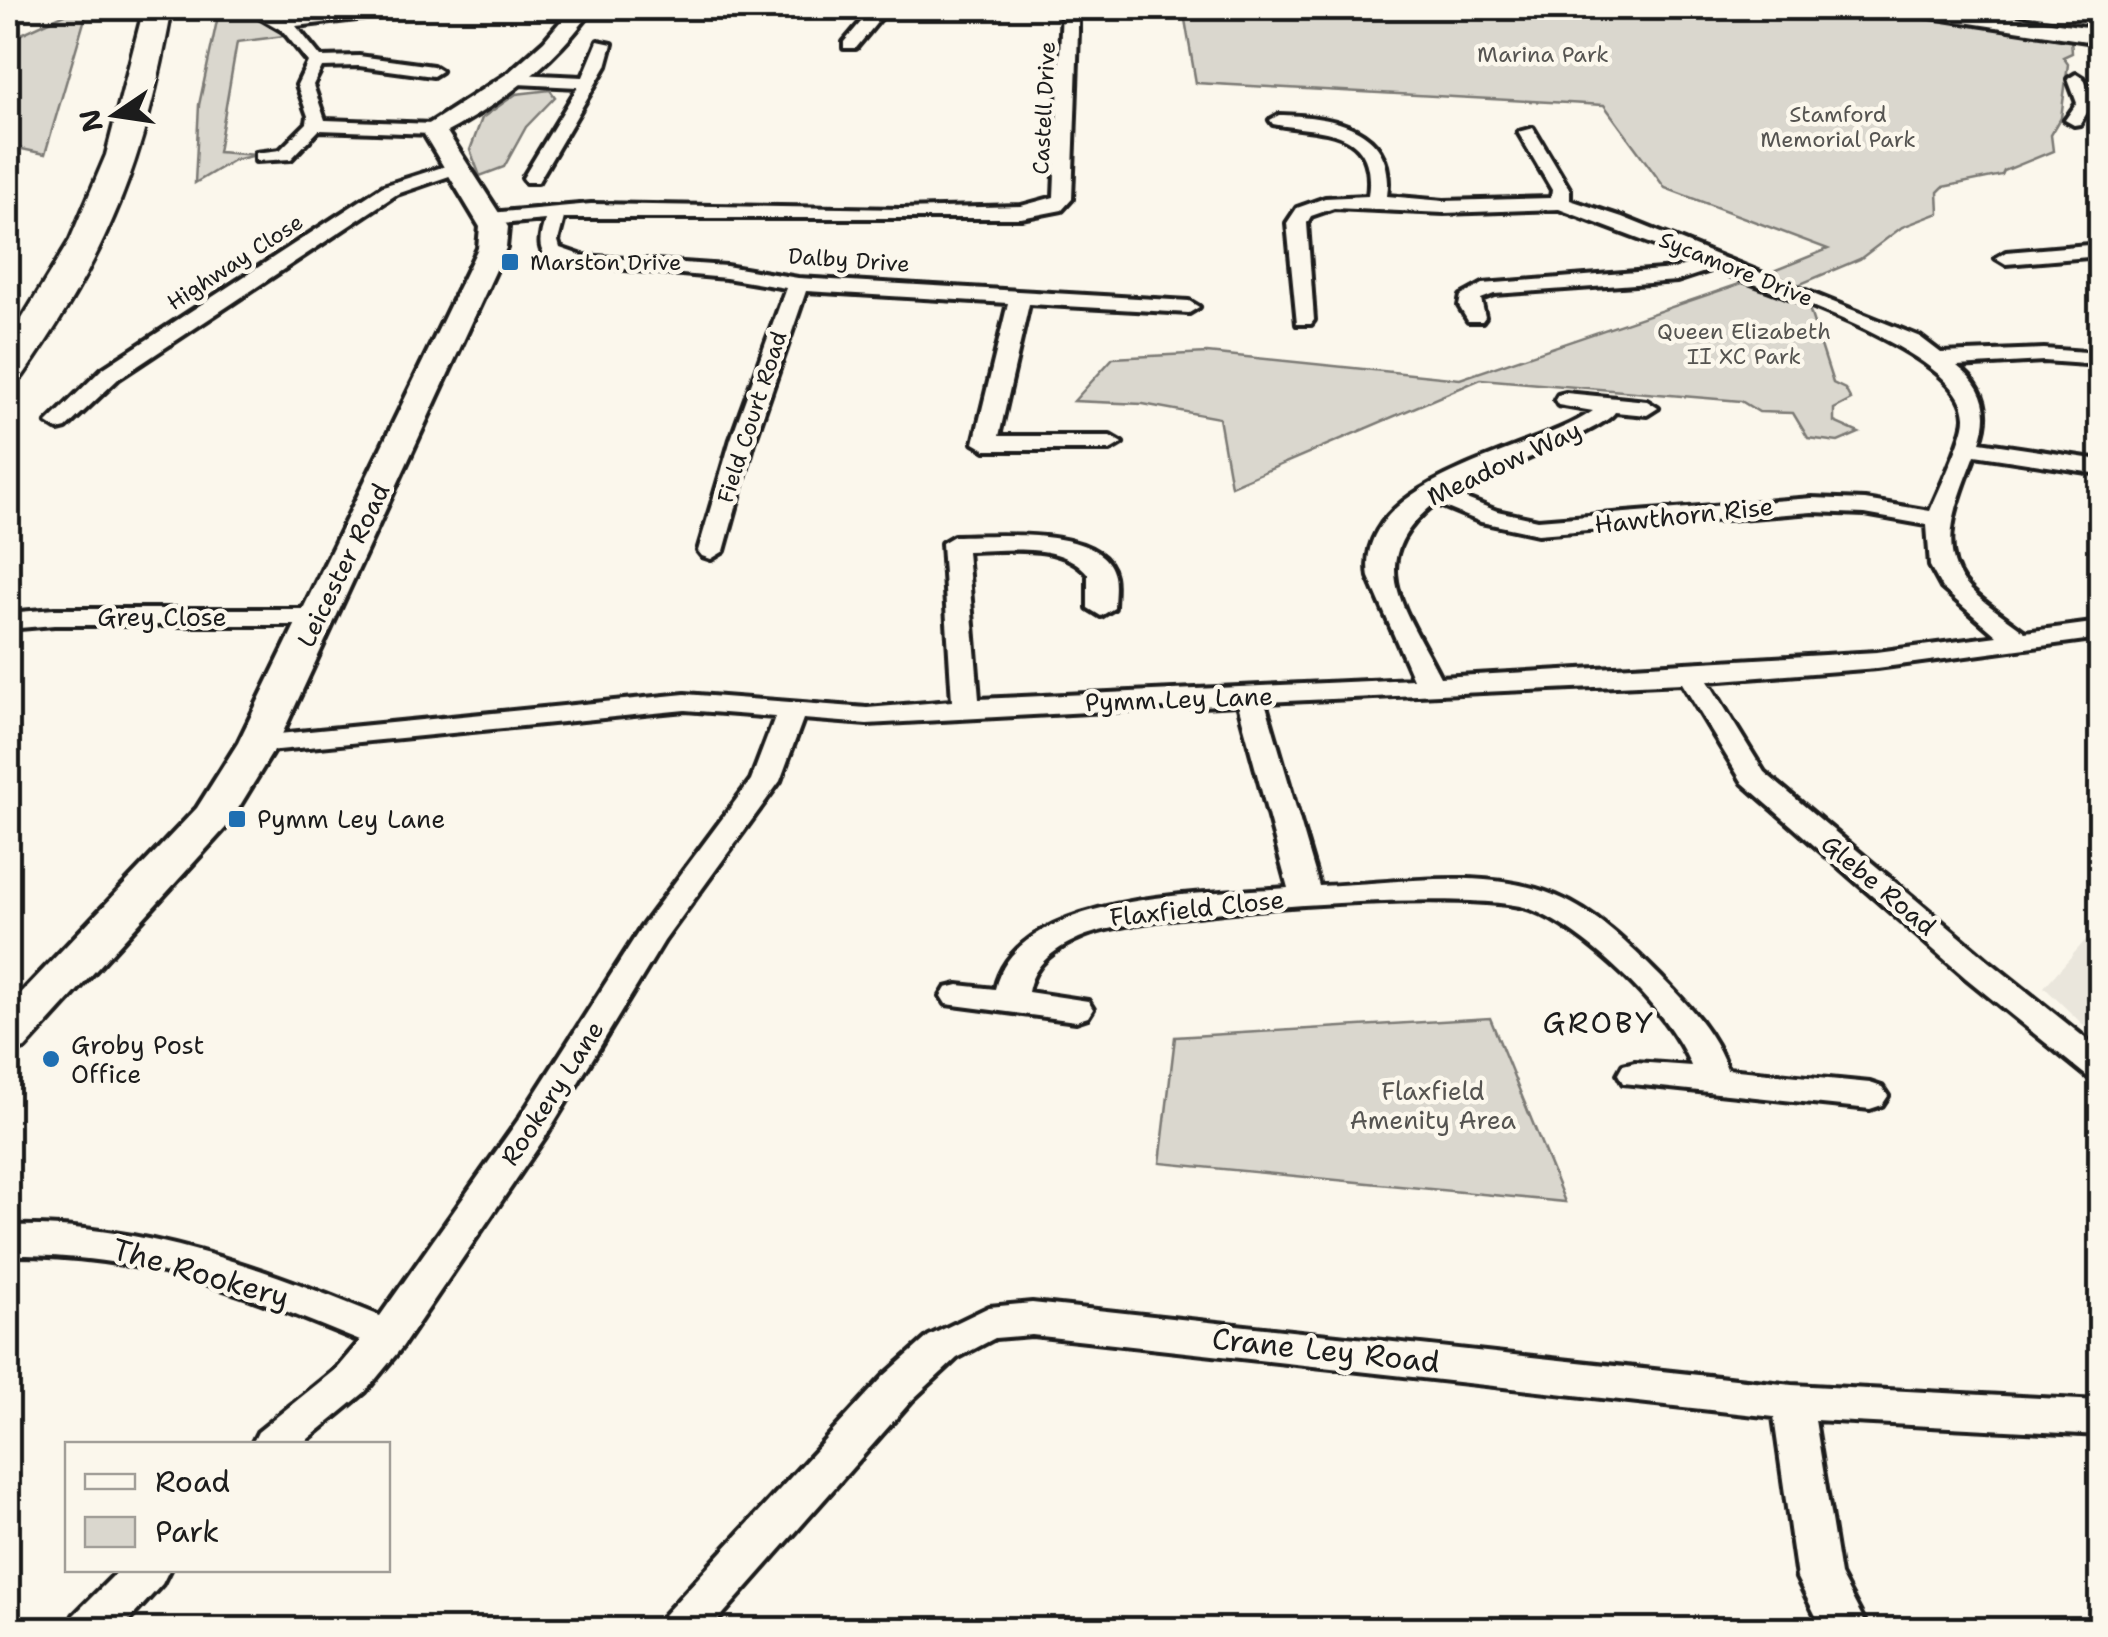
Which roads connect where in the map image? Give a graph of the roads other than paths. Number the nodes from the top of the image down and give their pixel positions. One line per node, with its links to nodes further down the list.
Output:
1 (130, 8): 32 (highway)
2 (158, 8): 43 (highway)
3 (250, 8): 8 (street)
4 (882, 8): 12 (street)
5 (1070, 8): 30 (street, Castell Drive)
6 (1911, 8): 10 (street)
7 (382, 11): 8 (street)
8 (284, 22): 14 (street)
9 (585, 26): 16 (street); 18 (street)
10 (2100, 36)
11 (828, 44): 12 (street)
12 (850, 45): 13 (street)
13 (872, 46)
14 (316, 62): 15 (street); 22 (street)
15 (422, 67)
16 (525, 72): 18 (street); 23 (street)
17 (2076, 79): 19 (street)
18 (586, 82): 27 (street)
19 (2092, 104): 21 (street)
20 (1279, 120): 28 (street)
21 (2074, 120)
22 (316, 125): 23 (street); 25 (street)
23 (433, 129): 26 (street)
24 (1527, 132): 29 (street)
25 (262, 157)
26 (455, 168): 31 (street); 47 (street, Highway Close)
27 (532, 178)
28 (1376, 201): 29 (street, Sycamore Drive); 40 (street, Sycamore Drive)
29 (1560, 203): 35 (street, Sycamore Drive)
30 (557, 211): 31 (street); 36 (street, Dalby Drive)
31 (490, 218): 58 (street, Leicester Road)
32 (52, 240)
33 (2100, 250): 34 (street)
34 (2006, 258)
35 (1714, 262): 38 (street); 42 (street, Sycamore Drive)
36 (798, 284): 37 (street, Dalby Drive); 55 (street, Field Court Road)
37 (1020, 297): 39 (street, Dalby Drive); 48 (street)
38 (1466, 300)
39 (1189, 307)
40 (1304, 320)
41 (2100, 358): 42 (street)
42 (1940, 360): 50 (street, Sycamore Drive)
43 (8, 369)
44 (1566, 400): 45 (street, Meadow Way)
45 (1606, 404): 46 (street, Meadow Way); 53 (street, Meadow Way)
46 (1647, 408)
47 (58, 423)
48 (986, 443): 49 (street); 52 (street)
49 (1110, 443)
50 (1968, 447): 51 (street); 54 (street, Sycamore Drive)
51 (2100, 467)
52 (978, 470)
53 (1433, 494): 54 (street, Hawthorn Rise); 63 (street, Meadow Way)
54 (1938, 520): 61 (street)
55 (711, 552)
56 (1101, 608): 65 (street)
57 (8, 621): 58 (street, Grey Close)
58 (314, 622): 60 (street); 67 (street, Leicester Road)
59 (2100, 630): 61 (street, Pymm Ley Lane)
60 (8, 631)
61 (2018, 640): 62 (street, Pymm Ley Lane)
62 (1690, 674): 63 (street, Pymm Ley Lane); 73 (street, Glebe Road)
63 (1430, 685): 64 (street, Pymm Ley Lane)
64 (1250, 697): 65 (street, Pymm Ley Lane); 68 (street, Flaxfield Close)
65 (966, 708): 66 (street, Pymm Ley Lane)
66 (792, 711): 67 (street, Pymm Ley Lane); 78 (street, Rookery Lane)
67 (258, 744): 72 (street, Leicester Road)
68 (1306, 897): 70 (street, Flaxfield Close); 75 (street, Flaxfield Close)
69 (958, 996): 70 (street)
70 (1009, 1002): 71 (street)
71 (1076, 1009)
72 (8, 1036)
73 (2100, 1068)
74 (1635, 1074): 75 (street)
75 (1712, 1080): 76 (street)
76 (1870, 1096)
77 (8, 1241): 78 (street, The Rookery)
78 (388, 1336): 81 (street, Rookery Lane)
79 (1792, 1402): 80 (street, Crane Ley Road); 84 (street, Crane Ley Road); 85 (street)
80 (2100, 1418)
81 (275, 1442)
82 (145, 1572): 83 (street)
83 (90, 1630)
84 (680, 1630)
85 (1847, 1630)

